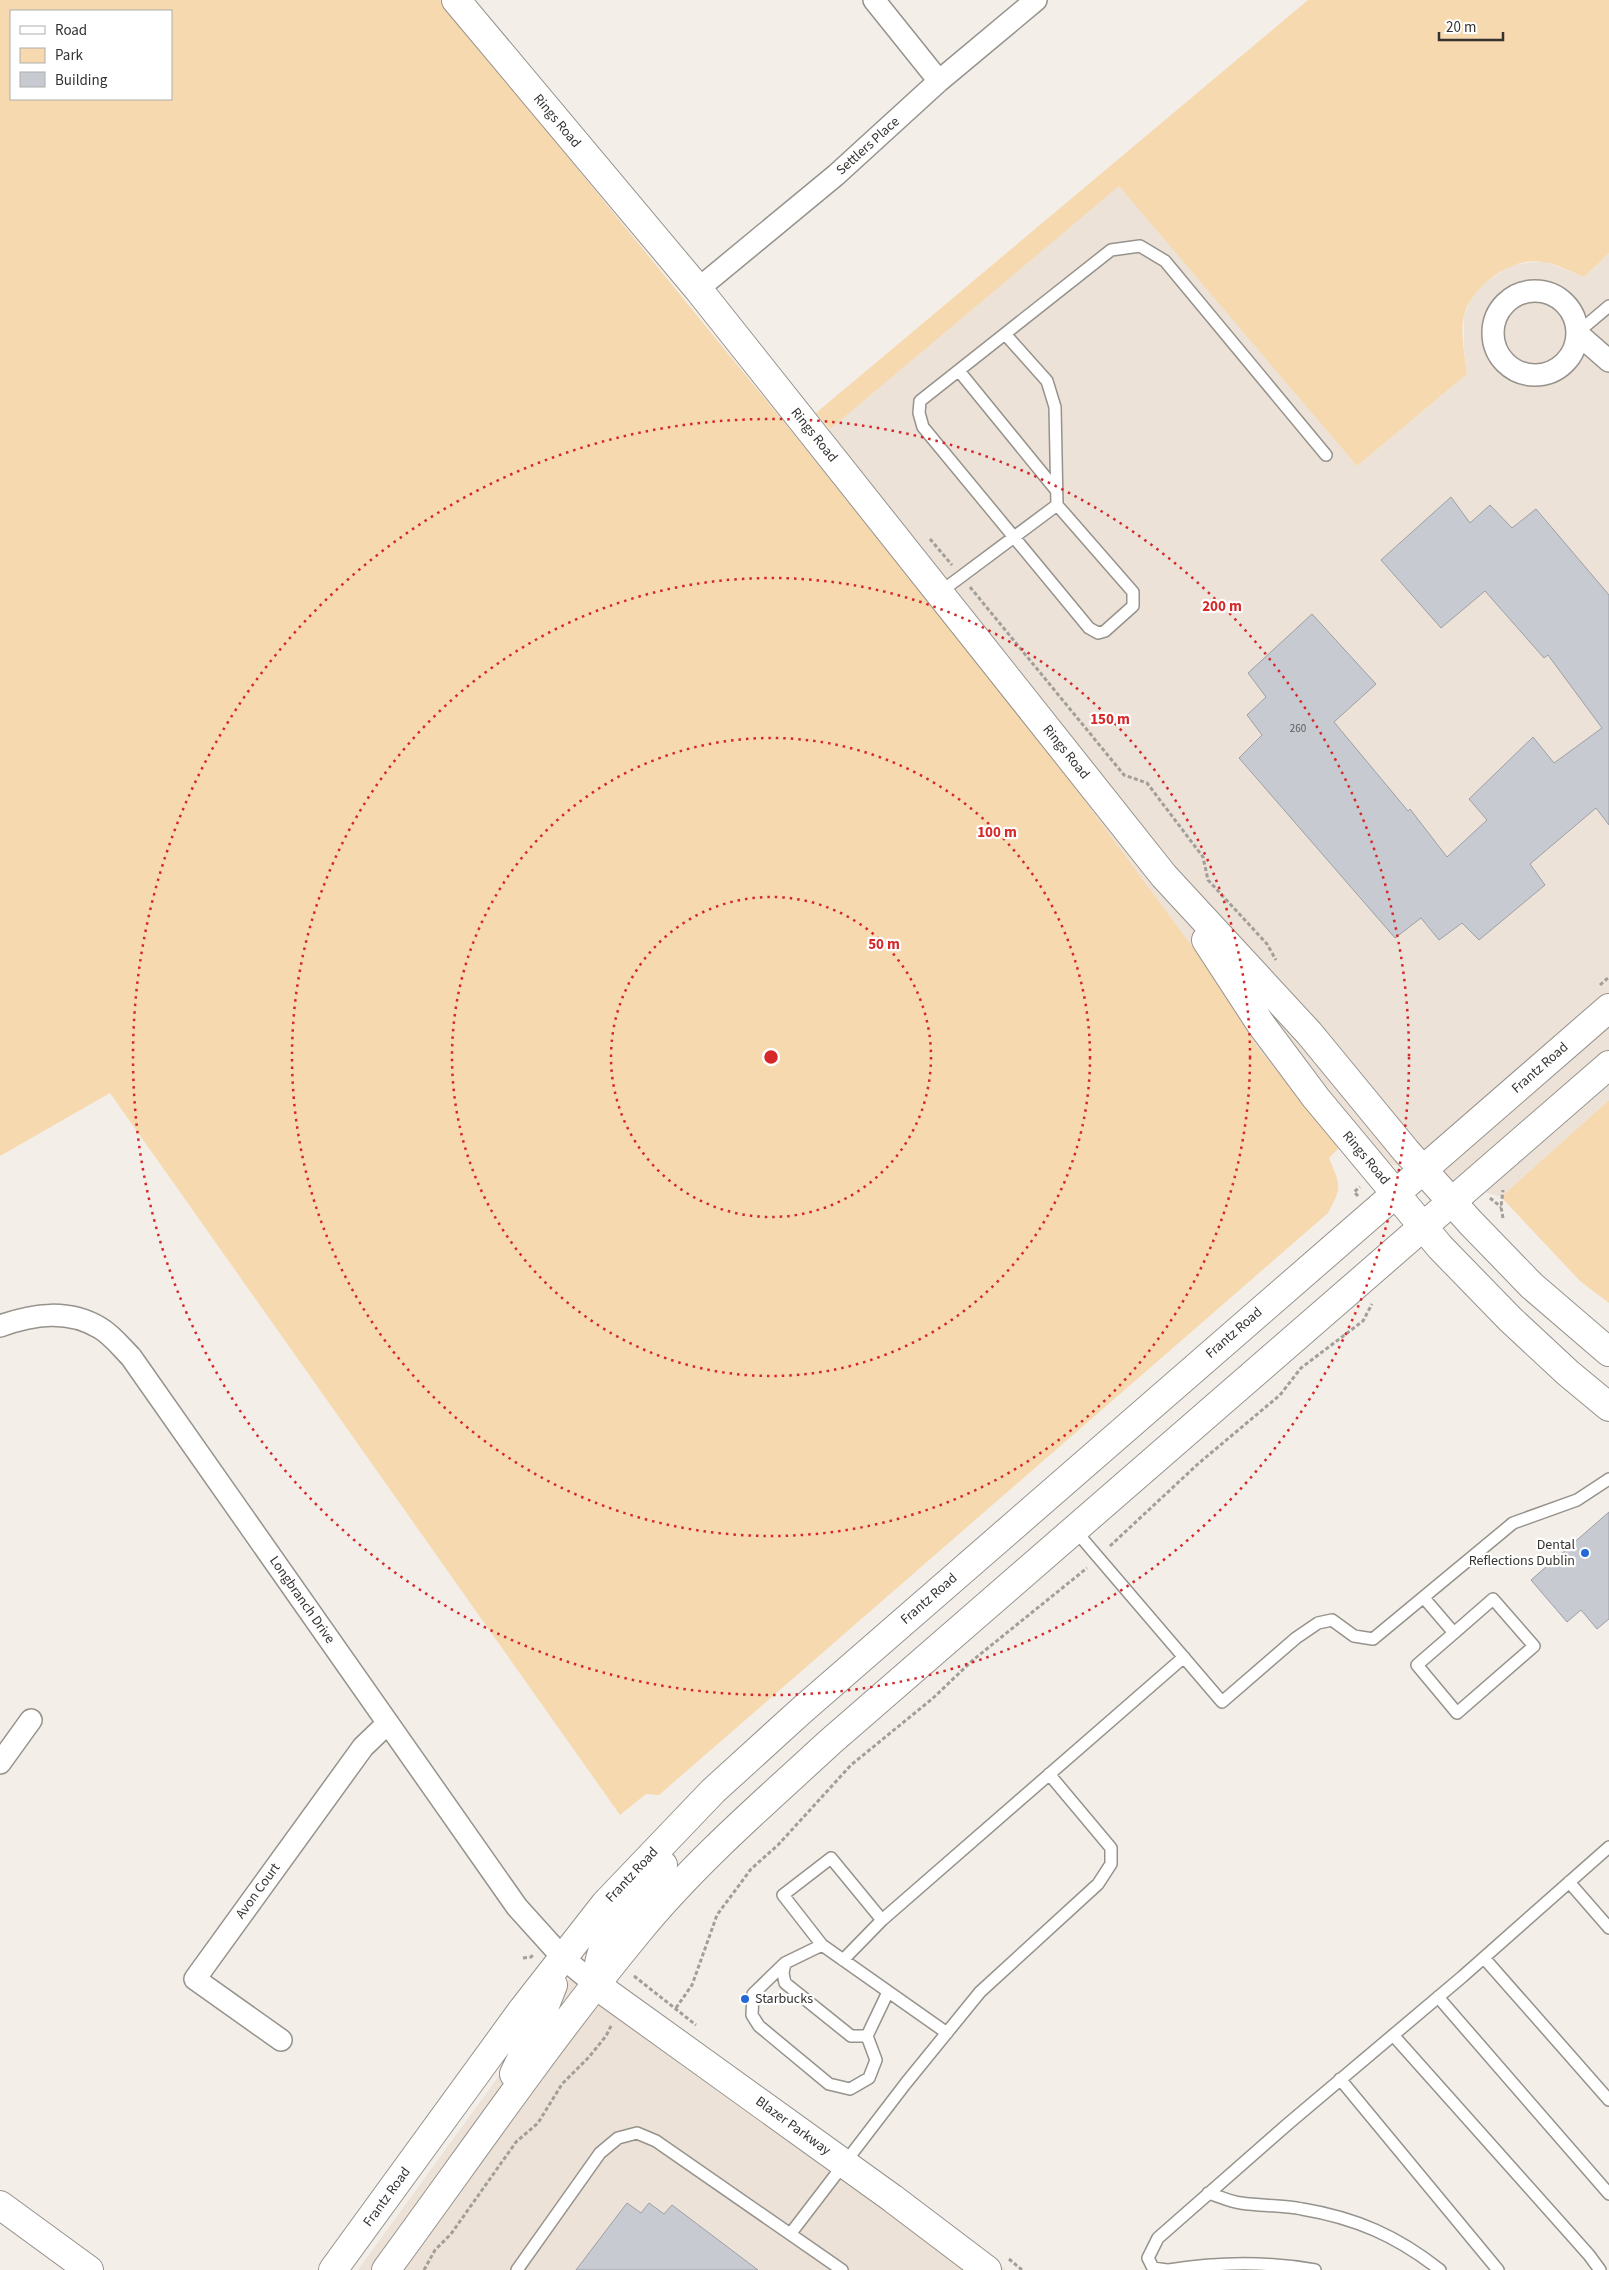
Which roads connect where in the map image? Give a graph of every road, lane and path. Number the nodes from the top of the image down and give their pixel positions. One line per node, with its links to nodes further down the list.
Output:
1 (456, 0): 5 (main road, Rings Road)
2 (874, 0): 4 (street)
3 (1036, 0): 4 (street, Settlers Place)
4 (939, 81): 5 (street, Settlers Place)
5 (698, 289): 17 (main road, Rings Road)
6 (1609, 306): 7 (lane)
7 (1577, 333): 9 (street)
8 (1006, 334): 10 (lane); 11 (lane); 12 (lane)
9 (1609, 361)
10 (958, 371): 12 (lane); 14 (lane)
11 (1326, 455)
12 (1056, 490): 13 (lane)
13 (1057, 505): 14 (lane); 14 (lane)
14 (1014, 535): 16 (lane)
15 (929, 538): 16 (path)
16 (961, 576): 17 (lane); 19 (path)
17 (939, 593): 18 (main road, Rings Road)
18 (1164, 876): 22 (main road, Rings Road); 24 (main road, Rings Road)
19 (1280, 965)
20 (1609, 1008): 22 (main road, Frantz Road)
21 (1609, 1066): 23 (main road)
22 (1422, 1170): 24 (main road, Frantz Road); 25 (main road, Rings Road)
23 (1473, 1184): 25 (main road); 26 (path)
24 (1396, 1193): 27 (main road, Rings Road); 42 (main road, Frantz Road)
25 (1452, 1202): 26 (main road, Rings Road); 27 (main road)
26 (1470, 1222): 30 (main road, Rings Road)
27 (1423, 1226): 31 (main road, Rings Road); 33 (main road)
28 (1374, 1300): 34 (path)
29 (0, 1326): 39 (street, Longbranch Drive)
30 (1609, 1352)
31 (1609, 1407)
32 (1609, 1479): 35 (lane)
33 (1074, 1529): 34 (lane); 53 (main road)
34 (1098, 1557): 37 (lane); 57 (path)
35 (1424, 1598): 36 (lane); 37 (lane)
36 (1454, 1633): 36 (lane)
37 (1184, 1657): 41 (lane)
38 (31, 1720): 40 (street)
39 (388, 1722): 48 (street, Longbranch Drive); 61 (street, Avon Court)
40 (0, 1763)
41 (1049, 1774): 45 (lane); 58 (lane)
42 (701, 1804): 48 (main road, Frantz Road); 53 (main road)
43 (1609, 1847): 44 (lane)
44 (1569, 1882): 46 (lane); 49 (lane)
45 (882, 1920): 47 (lane); 50 (lane)
46 (1609, 1928)
47 (822, 1945): 50 (lane); 51 (lane)
48 (563, 1958): 53 (street, Longbranch Drive); 64 (main road); 71 (main road, Frantz Road)
49 (1484, 1958): 55 (lane); 63 (lane)
50 (842, 1960): 54 (lane)
51 (785, 1963): 60 (lane); 60 (lane)
52 (644, 1982): 56 (path)
53 (596, 1985): 56 (main road, Blazer Parkway); 64 (main road)
54 (888, 1992): 58 (lane); 60 (lane)
55 (1438, 1997): 59 (lane); 67 (lane)
56 (625, 2006): 65 (main road, Blazer Parkway); 73 (path)
57 (676, 2008)
58 (946, 2033): 65 (lane)
59 (1393, 2035): 62 (lane); 81 (lane)
60 (866, 2036)
61 (281, 2040)
62 (1340, 2079): 66 (lane); 80 (lane)
63 (1609, 2100)
64 (490, 2128): 72 (main road)
65 (844, 2164): 69 (lane); 76 (main road, Blazer Parkway)
66 (1208, 2193): 77 (lane); 79 (lane)
67 (1609, 2194)
68 (0, 2206): 70 (main road)
69 (791, 2233): 74 (lane); 75 (lane)
70 (83, 2268)
71 (333, 2270)
72 (386, 2270)
73 (424, 2270)
74 (518, 2270)
75 (842, 2270)
76 (987, 2270)
77 (1168, 2270): 78 (lane)
78 (1315, 2270)
79 (1440, 2270)
80 (1498, 2270)
81 (1600, 2270)

